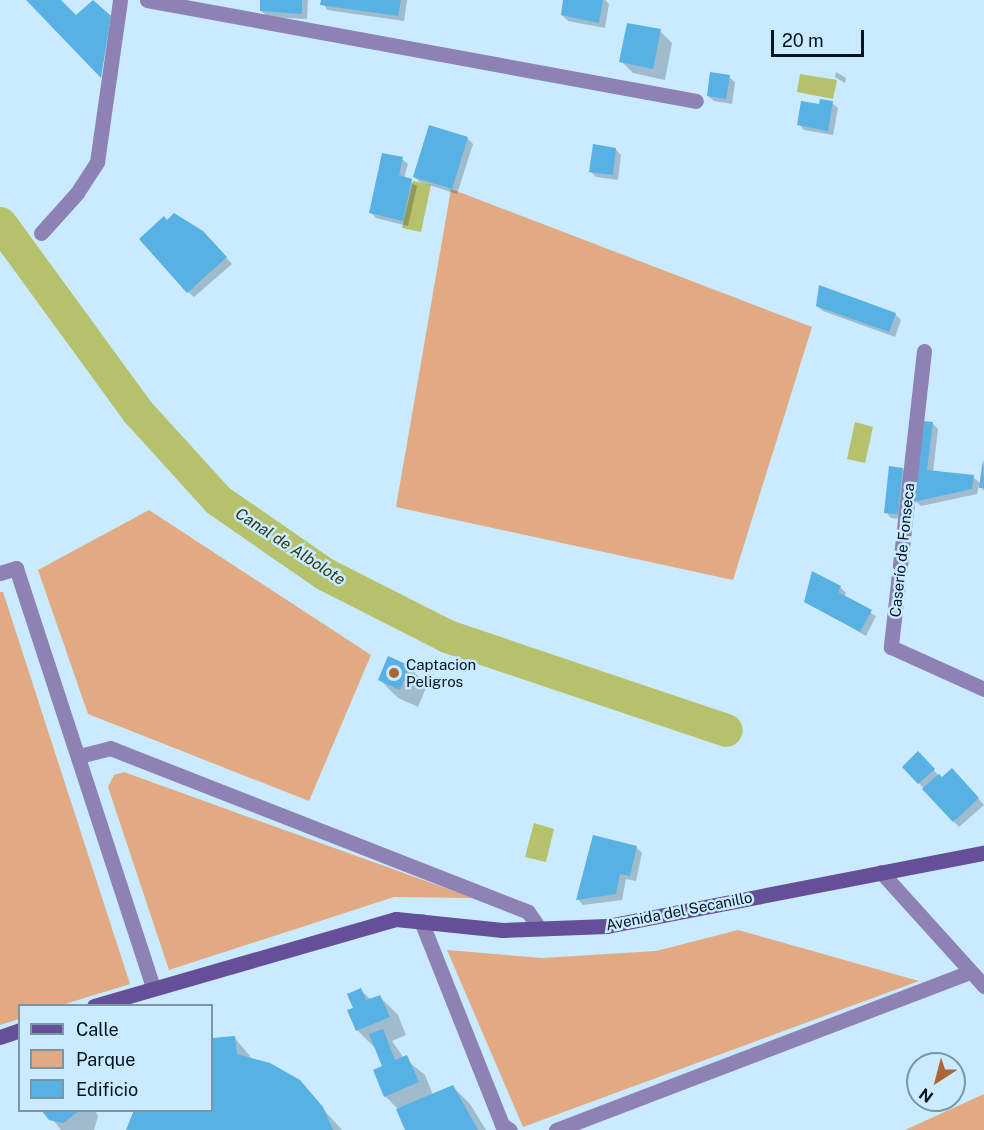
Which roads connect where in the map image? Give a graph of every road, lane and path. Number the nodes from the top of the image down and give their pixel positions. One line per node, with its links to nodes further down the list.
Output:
1 (120, 0): 4 (street)
2 (147, 0): 3 (street)
3 (696, 101)
4 (41, 233)
5 (924, 351): 7 (street, Caserío de Fonseca)
6 (0, 573): 8 (street)
7 (984, 689)
8 (79, 756): 12 (street); 14 (street)
9 (984, 853): 10 (street, Avenida del Secanillo)
10 (881, 872): 12 (street, Avenida del Secanillo); 13 (street)
11 (421, 921): 12 (street, Avenida del Secanillo); 14 (street, Avenida del Secanillo); 19 (street)
12 (538, 928)
13 (970, 972): 15 (street); 20 (street)
14 (153, 986): 16 (street, Avenida del Secanillo)
15 (984, 986)
16 (97, 1004)
17 (18, 1031): 18 (street)
18 (0, 1036)
19 (510, 1130)
20 (556, 1130)

